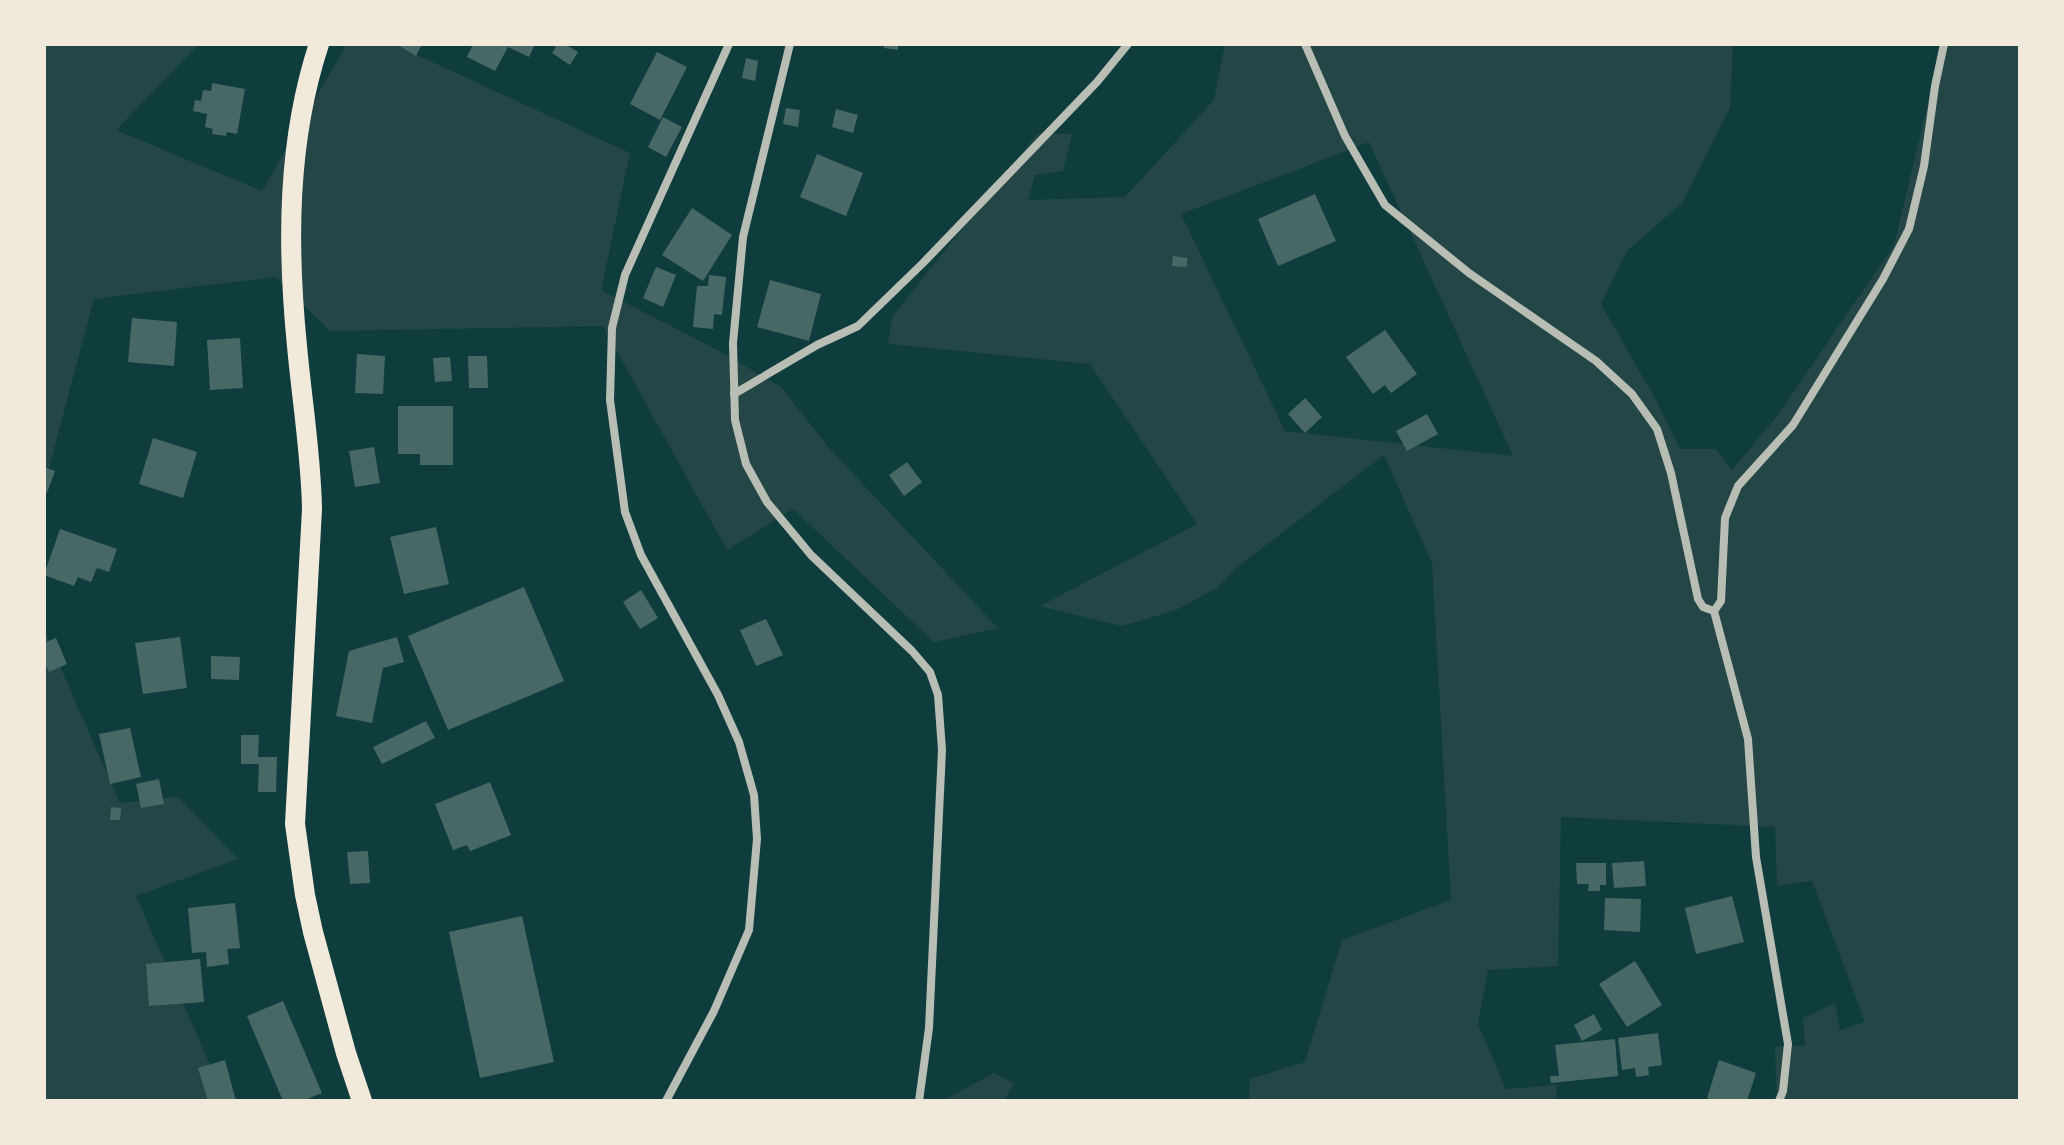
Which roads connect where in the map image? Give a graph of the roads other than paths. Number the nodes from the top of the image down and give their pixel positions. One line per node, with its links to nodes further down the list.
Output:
1 (319, 44): 9 (main road)
2 (729, 44): 10 (street)
3 (790, 44): 7 (street)
4 (1128, 44): 7 (street)
5 (1305, 44): 8 (street)
6 (1944, 44): 8 (street)
7 (734, 394): 11 (street)
8 (1714, 611): 12 (street)
9 (362, 1101)
10 (666, 1101)
11 (919, 1101)
12 (1779, 1101)

